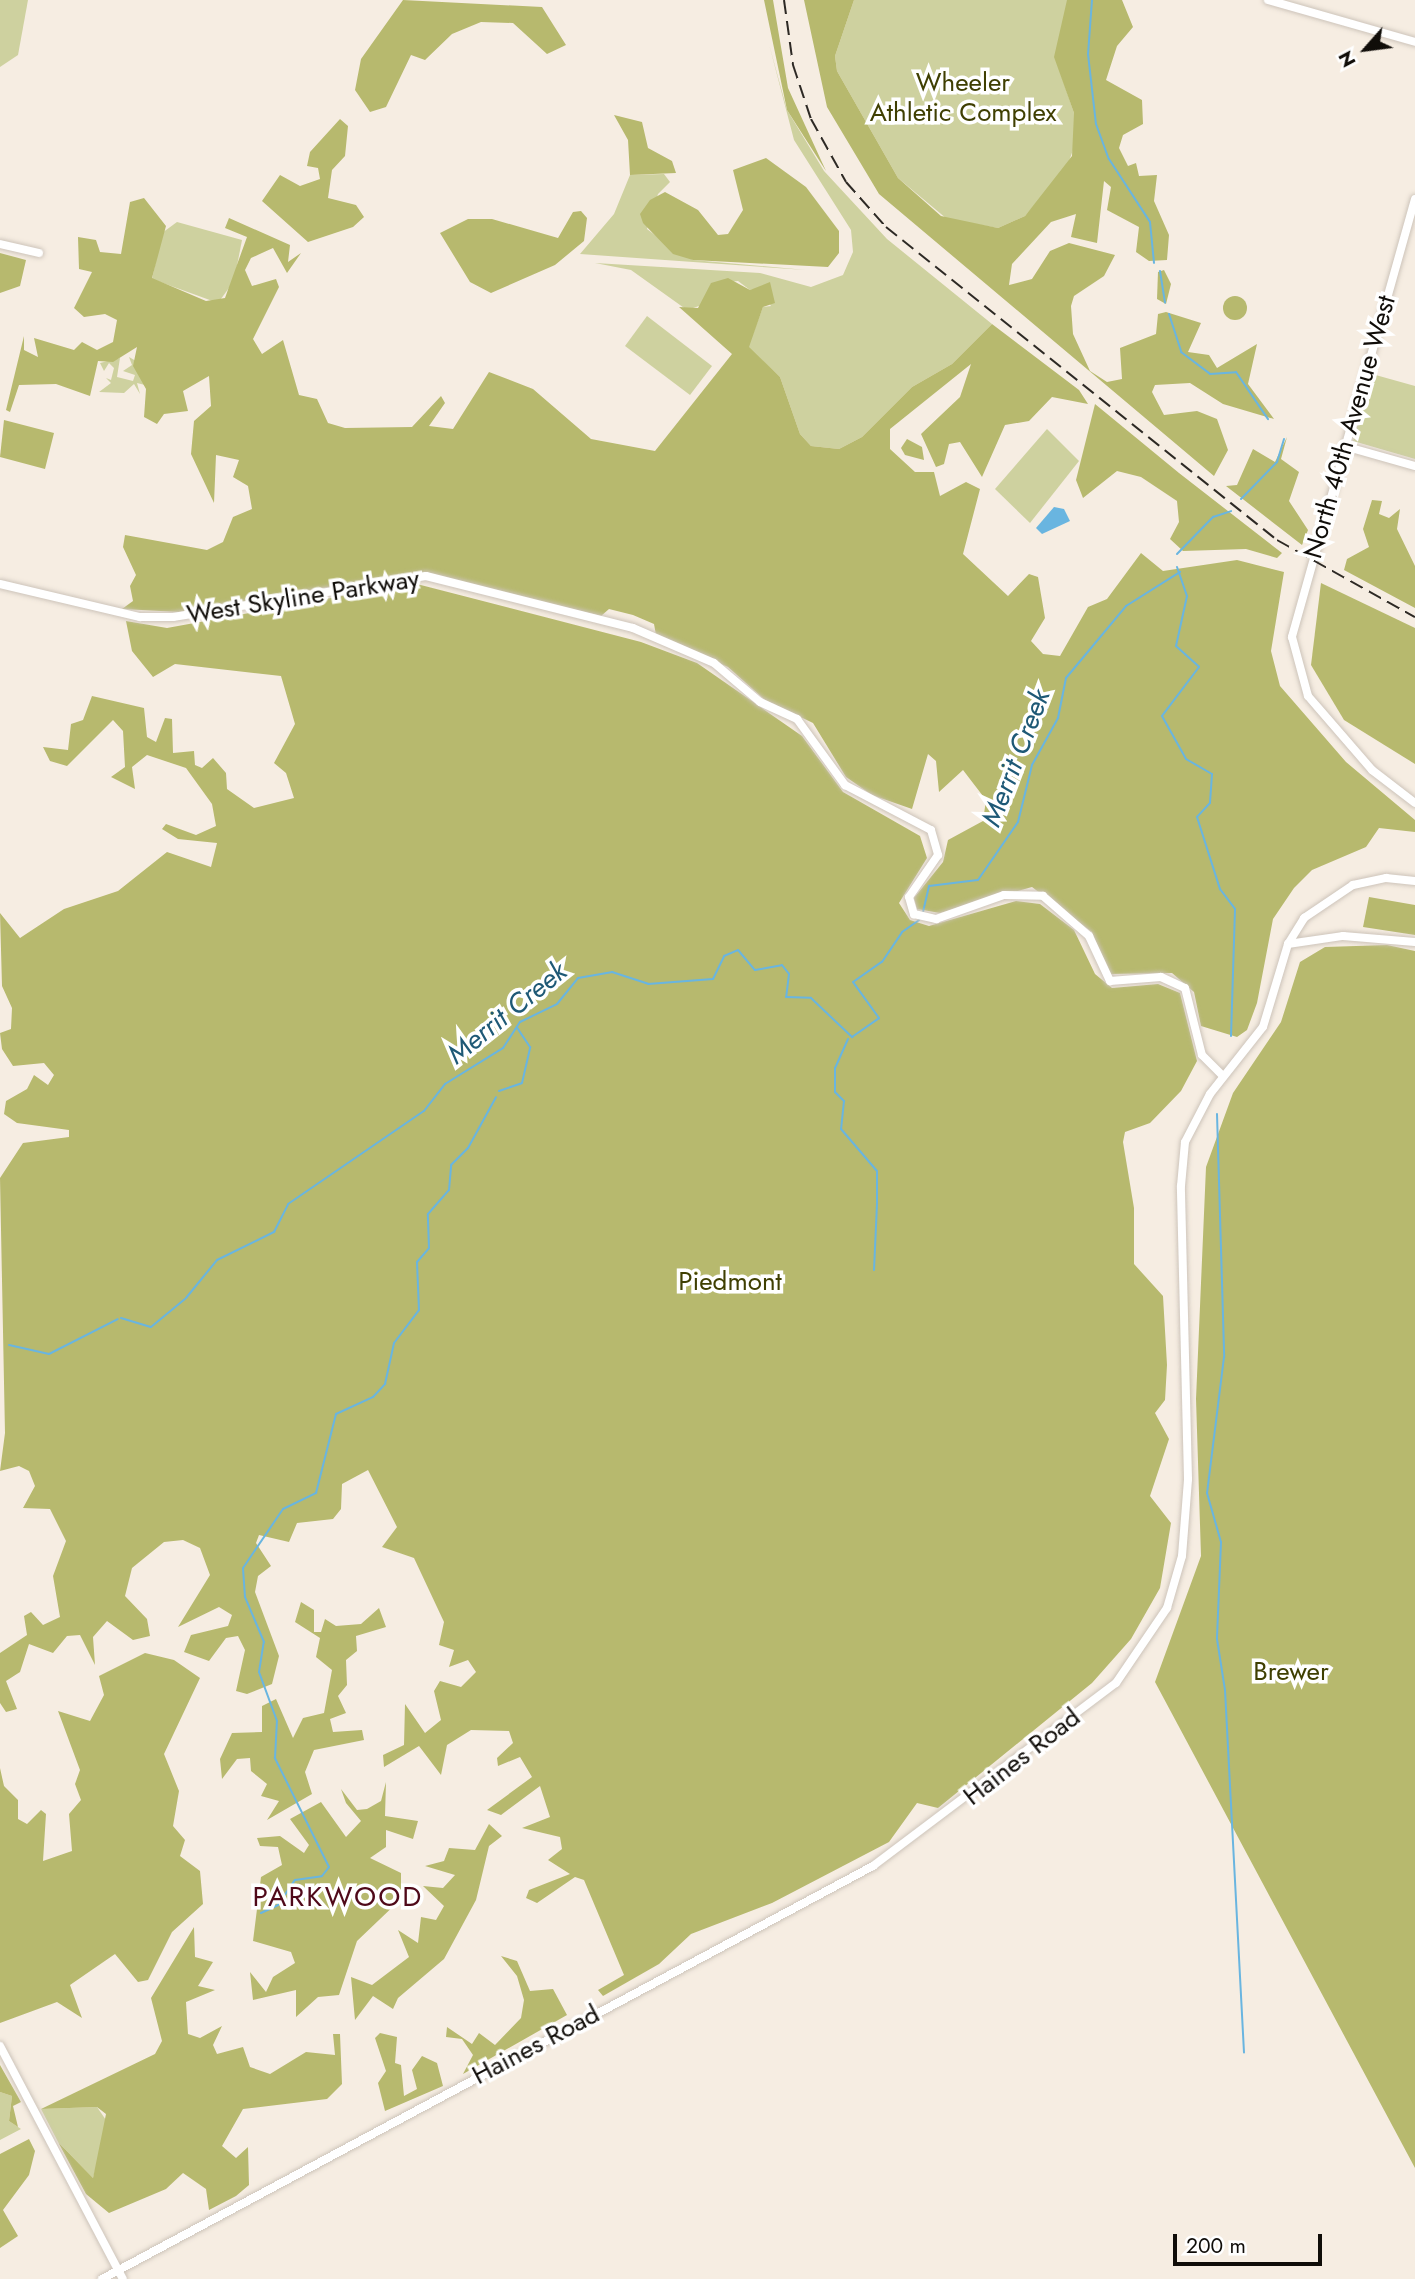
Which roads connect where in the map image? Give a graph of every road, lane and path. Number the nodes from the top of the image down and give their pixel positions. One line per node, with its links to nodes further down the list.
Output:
1 (1268, 0): 2 (main road)
2 (1415, 42)
3 (1415, 199): 6 (main road, North 40th Avenue West)
4 (0, 244): 5 (main road)
5 (38, 253)
6 (1344, 446): 7 (main road); 9 (main road, North 40th Avenue West)
7 (1415, 467)
8 (0, 584): 13 (main road, West Skyline Parkway)
9 (1415, 803)
10 (1415, 881): 12 (main road, Haines Road)
11 (1415, 942): 12 (main road)
12 (1288, 944): 13 (main road, Haines Road)
13 (1223, 1076): 15 (main road, Haines Road)
14 (0, 2046): 15 (main road)
15 (118, 2270): 16 (main road, Haines Road); 17 (main road)
16 (102, 2279)
17 (123, 2279)

